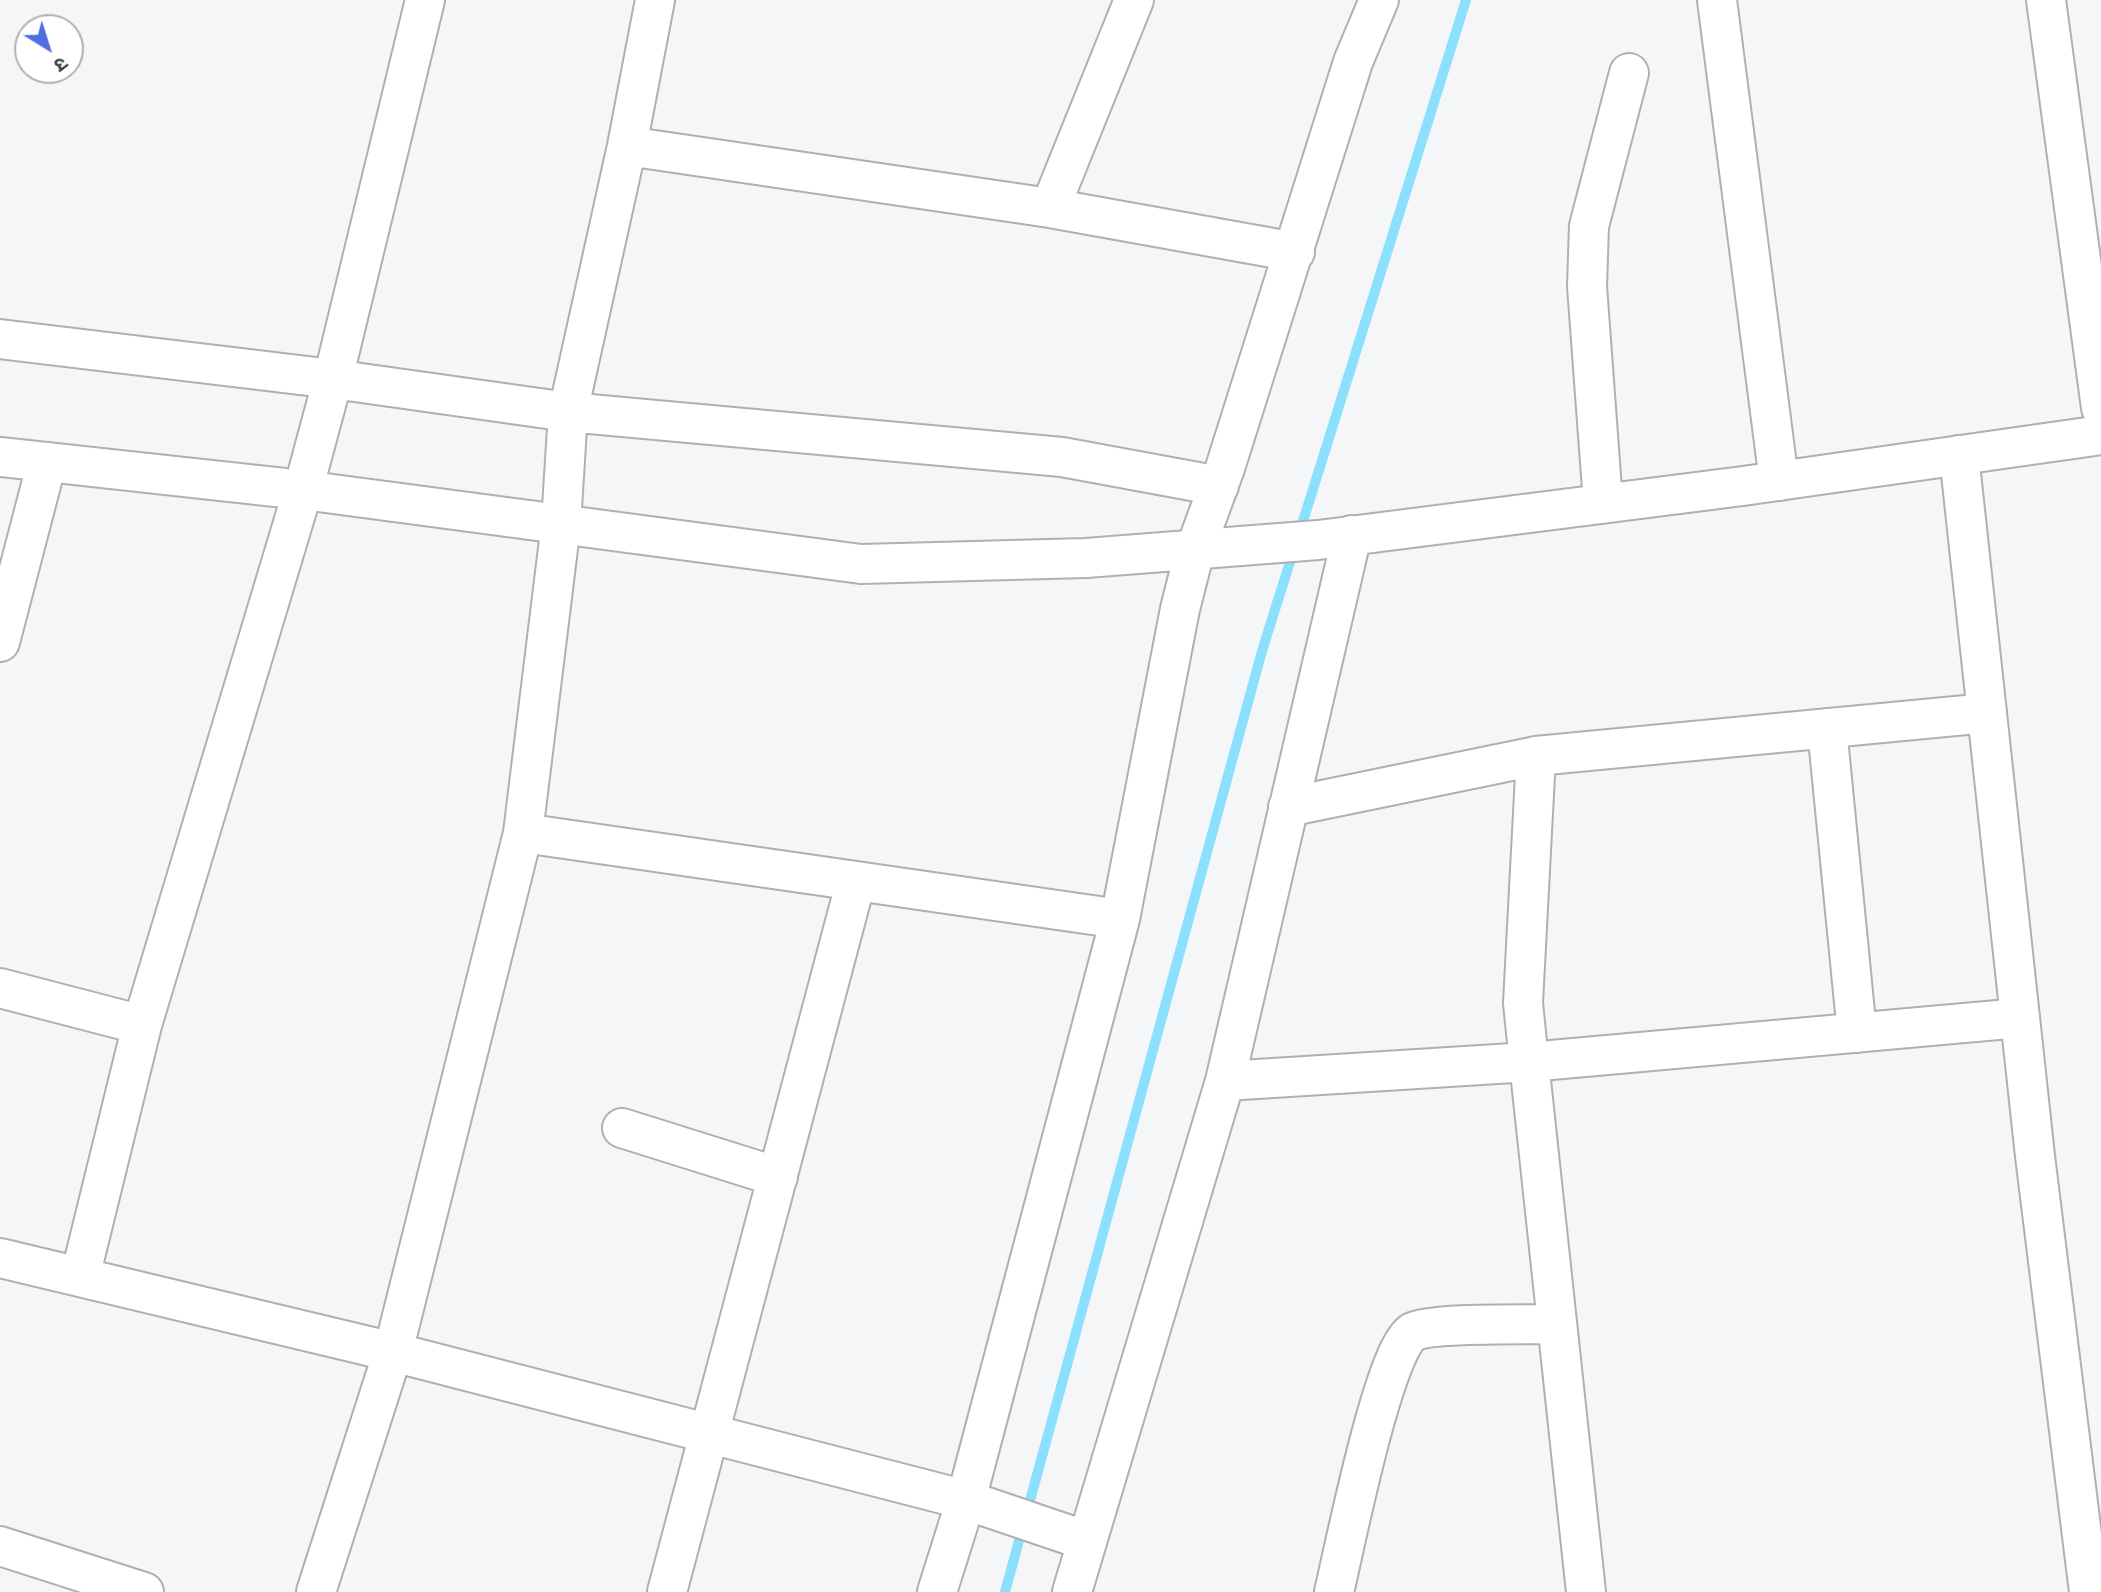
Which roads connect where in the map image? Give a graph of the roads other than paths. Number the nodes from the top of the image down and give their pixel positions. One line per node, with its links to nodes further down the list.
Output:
1 (425, 0): 12 (street)
2 (656, 0): 8 (street)
3 (1134, 0): 9 (street)
4 (1379, 0): 10 (street)
5 (1717, 0): 19 (street)
6 (2046, 0): 13 (street)
7 (1629, 73): 22 (street)
8 (627, 146): 9 (street); 14 (street)
9 (1050, 208): 10 (street)
10 (1294, 252): 20 (street)
11 (0, 339): 12 (street)
12 (333, 379): 14 (street); 21 (street)
13 (2101, 408)
14 (568, 412): 20 (street); 23 (street)
15 (2101, 435): 16 (street)
16 (1959, 455): 19 (street); 27 (street)
17 (0, 457): 18 (street)
18 (47, 462): 21 (street); 26 (street)
19 (1779, 481): 22 (street)
20 (1219, 486): 25 (street)
21 (303, 491): 23 (street); 36 (street)
22 (1603, 503): 24 (street)
23 (561, 524): 25 (street); 31 (street)
24 (1335, 537): 25 (street); 30 (street)
25 (1200, 550): 33 (street)
26 (0, 642)
27 (1987, 713): 28 (street); 35 (street)
28 (1827, 728): 29 (street); 37 (street)
29 (1536, 756): 30 (street); 38 (street)
30 (1288, 807): 39 (street)
31 (523, 833): 32 (street); 45 (street)
32 (856, 881): 33 (street); 41 (street)
33 (1120, 919): 47 (street)
34 (0, 988): 36 (street)
35 (2020, 1018): 37 (street); 57 (street)
36 (142, 1025): 43 (street)
37 (1857, 1032): 38 (street)
38 (1529, 1062): 39 (street); 44 (street)
39 (1224, 1081): 48 (street)
40 (622, 1128): 41 (street)
41 (778, 1177): 46 (street)
42 (0, 1258): 43 (street)
43 (80, 1277): 45 (street)
44 (1557, 1324): 55 (street); 56 (street)
45 (393, 1352): 46 (street); 51 (street)
46 (710, 1434): 47 (street); 52 (street)
47 (978, 1504): 48 (street); 53 (street)
48 (1075, 1536): 54 (street)
49 (0, 1546): 50 (street)
50 (144, 1592)
51 (316, 1592)
52 (667, 1592)
53 (937, 1592)
54 (1072, 1592)
55 (1334, 1592)
56 (1586, 1592)
57 (2089, 1592)

